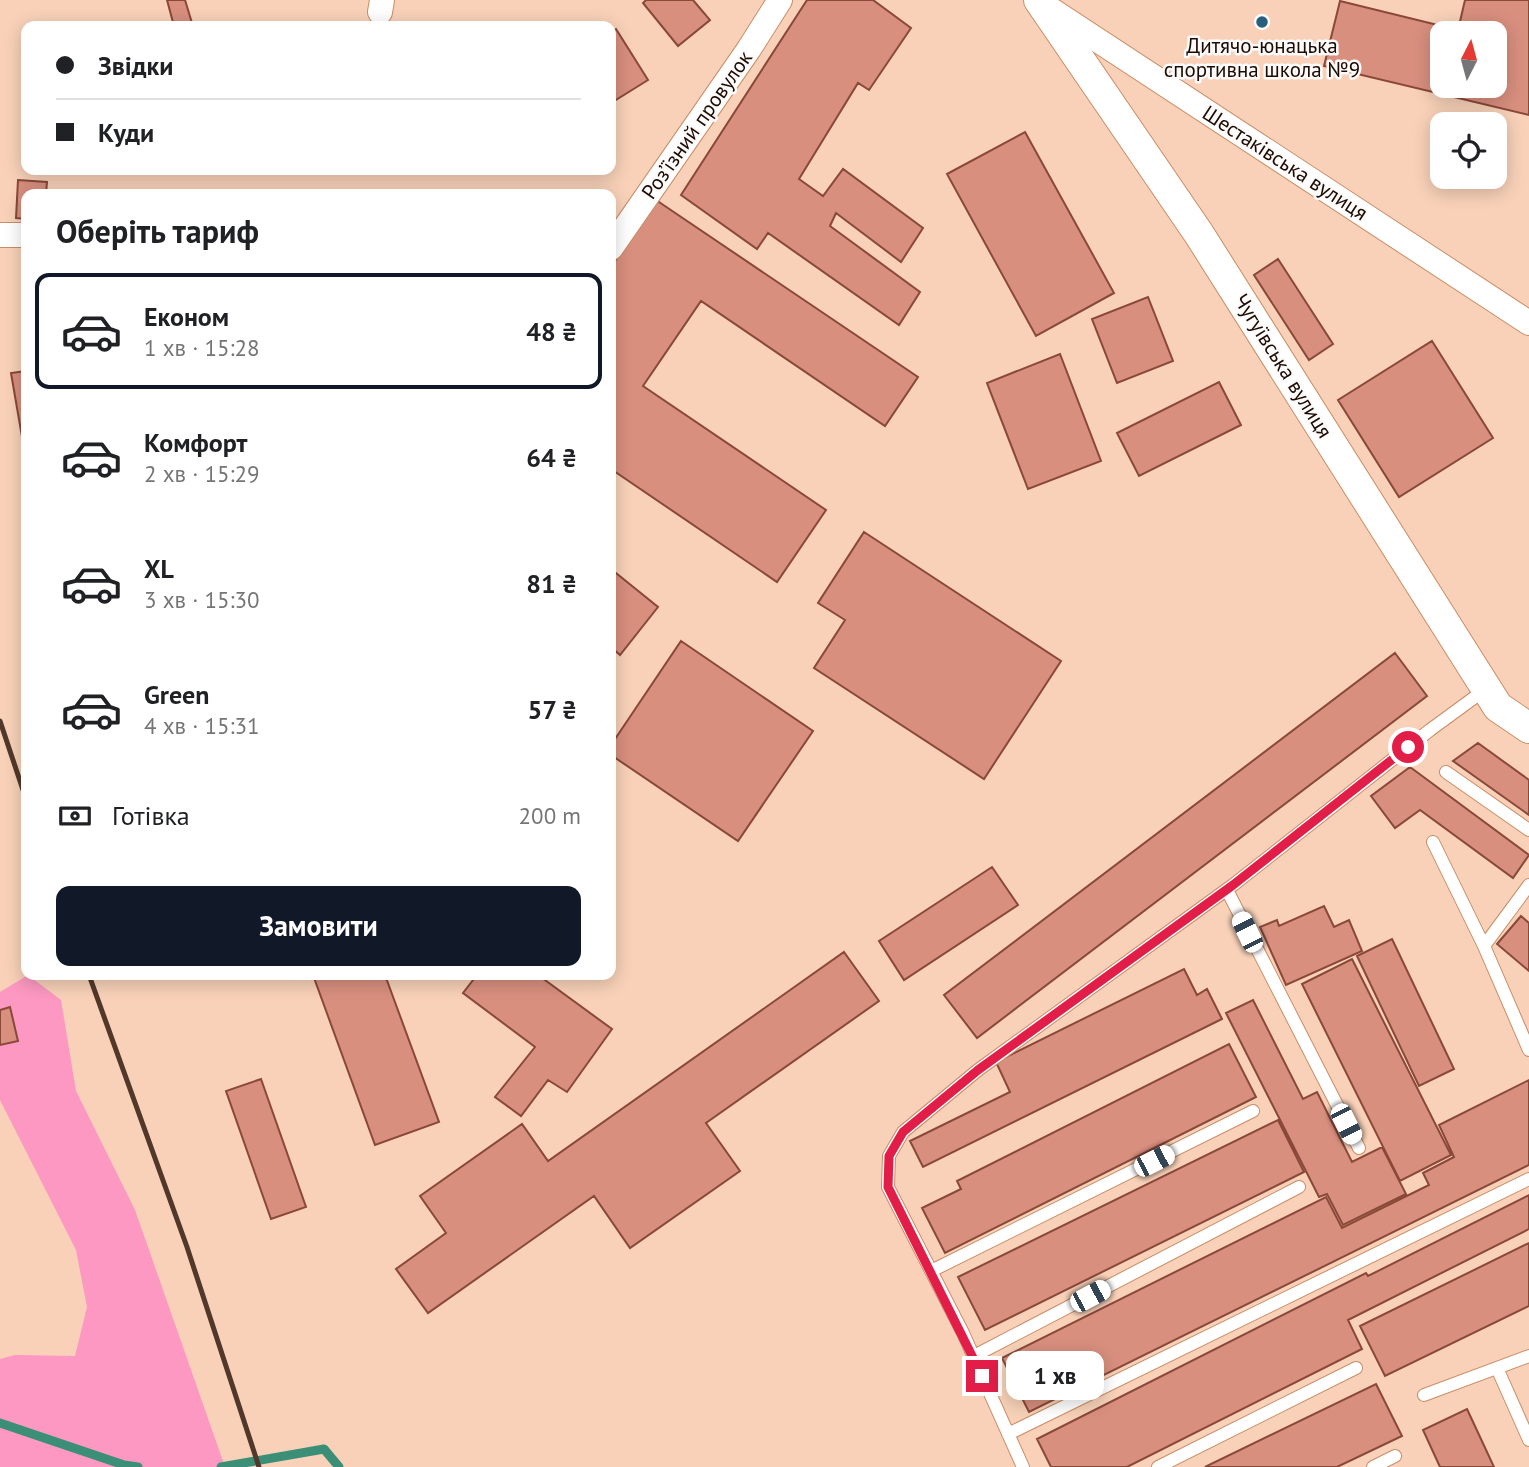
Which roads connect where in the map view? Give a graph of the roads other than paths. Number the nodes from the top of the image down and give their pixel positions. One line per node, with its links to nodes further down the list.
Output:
1 (780, 0): 5 (street, Роз’їзний провулок)
2 (1040, 2): 6 (street, Шестаківська вулиця); 7 (street, Чугуївська вулиця)
3 (0, 235): 4 (street)
4 (21, 235)
5 (616, 241)
6 (1529, 323)
7 (1487, 688): 8 (street, Чугуївська вулиця); 13 (lane)
8 (1529, 728)
9 (1446, 772): 10 (lane)
10 (1529, 830)
11 (1433, 842): 14 (lane)
12 (1529, 885): 14 (lane)
13 (1227, 890): 17 (lane); 20 (lane)
14 (1484, 946): 15 (lane)
15 (1529, 1051)
16 (1253, 1111): 20 (lane)
17 (1359, 1148)
18 (1529, 1179): 26 (lane)
19 (1298, 1187): 21 (lane)
20 (932, 1271): 21 (lane)
21 (974, 1356): 26 (lane)
22 (1529, 1356): 24 (lane)
23 (1356, 1368): 30 (lane)
24 (1497, 1368): 25 (lane); 27 (lane)
25 (1424, 1395)
26 (1008, 1434): 29 (lane)
27 (1529, 1440)
28 (1395, 1456): 31 (lane)
29 (1023, 1467)
30 (1157, 1467)
31 (1373, 1467)

